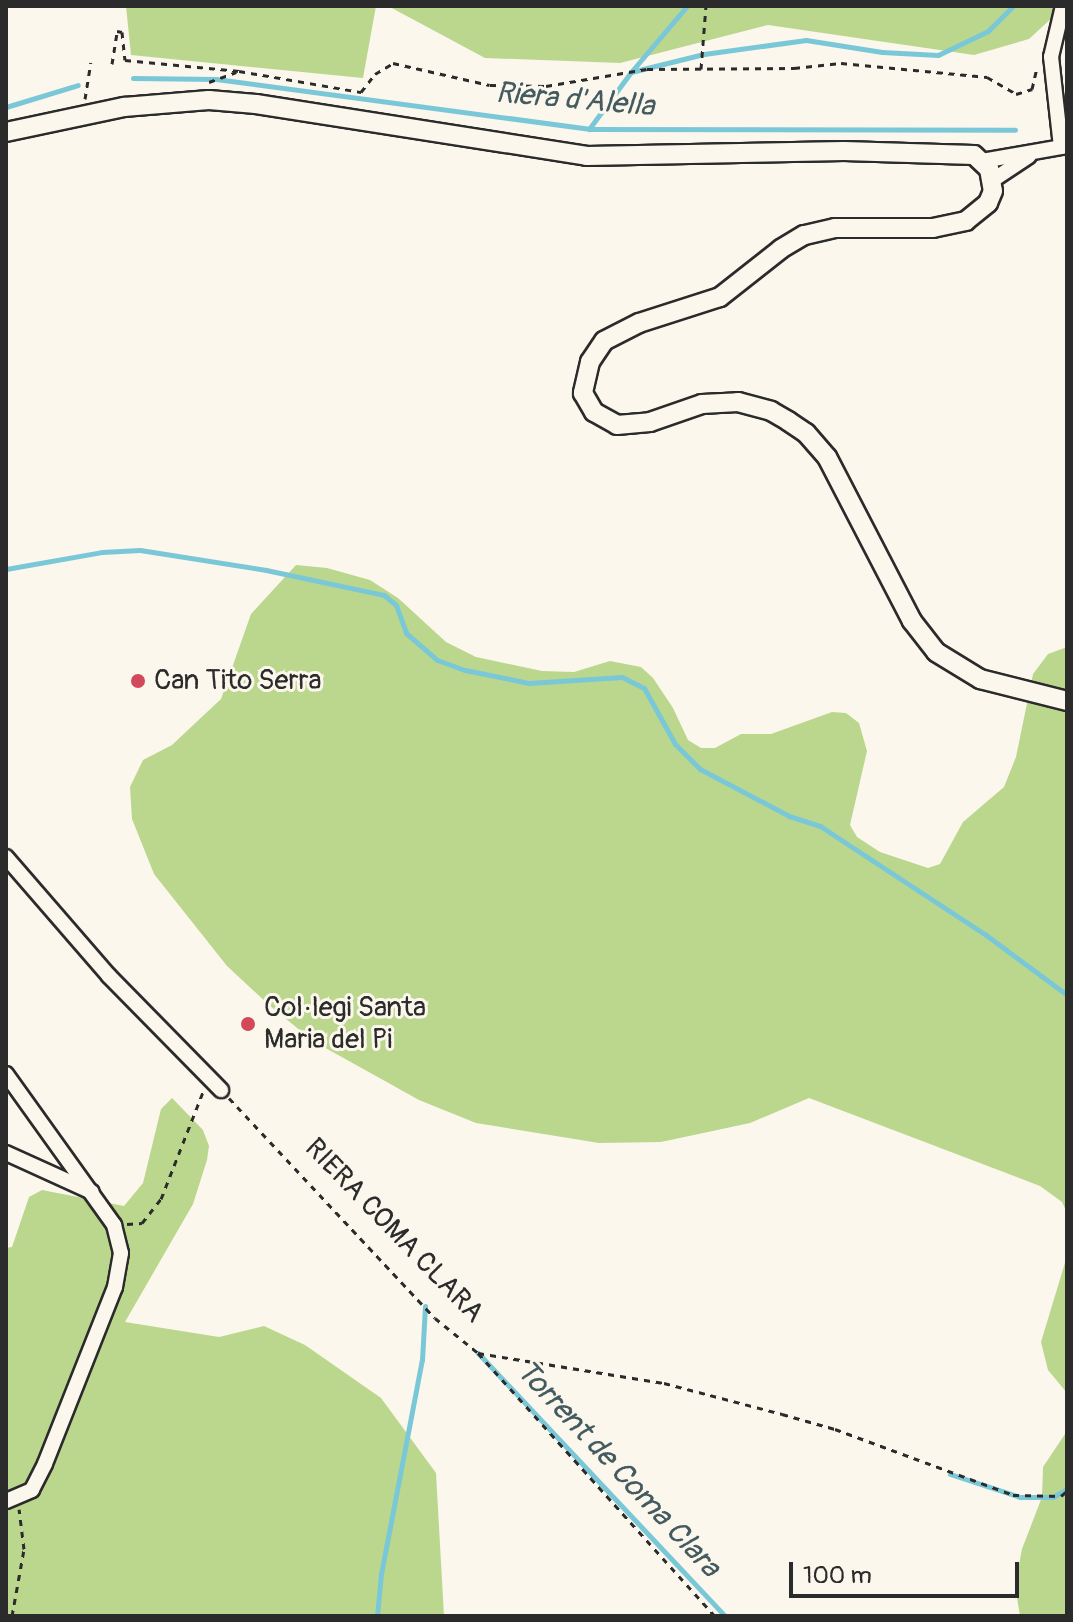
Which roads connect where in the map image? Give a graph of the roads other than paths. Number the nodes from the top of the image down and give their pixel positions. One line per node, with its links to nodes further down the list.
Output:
1 (1063, 6): 3 (street)
2 (6, 132): 5 (main road)
3 (1064, 147): 4 (street)
4 (1037, 151): 5 (street); 6 (street)
5 (982, 161): 6 (main road)
6 (993, 180): 7 (main road)
7 (1067, 701)
8 (6, 857): 10 (street)
9 (6, 1074): 12 (street)
10 (221, 1090)
11 (6, 1153): 12 (street)
12 (92, 1192): 13 (street)
13 (12, 1499)

